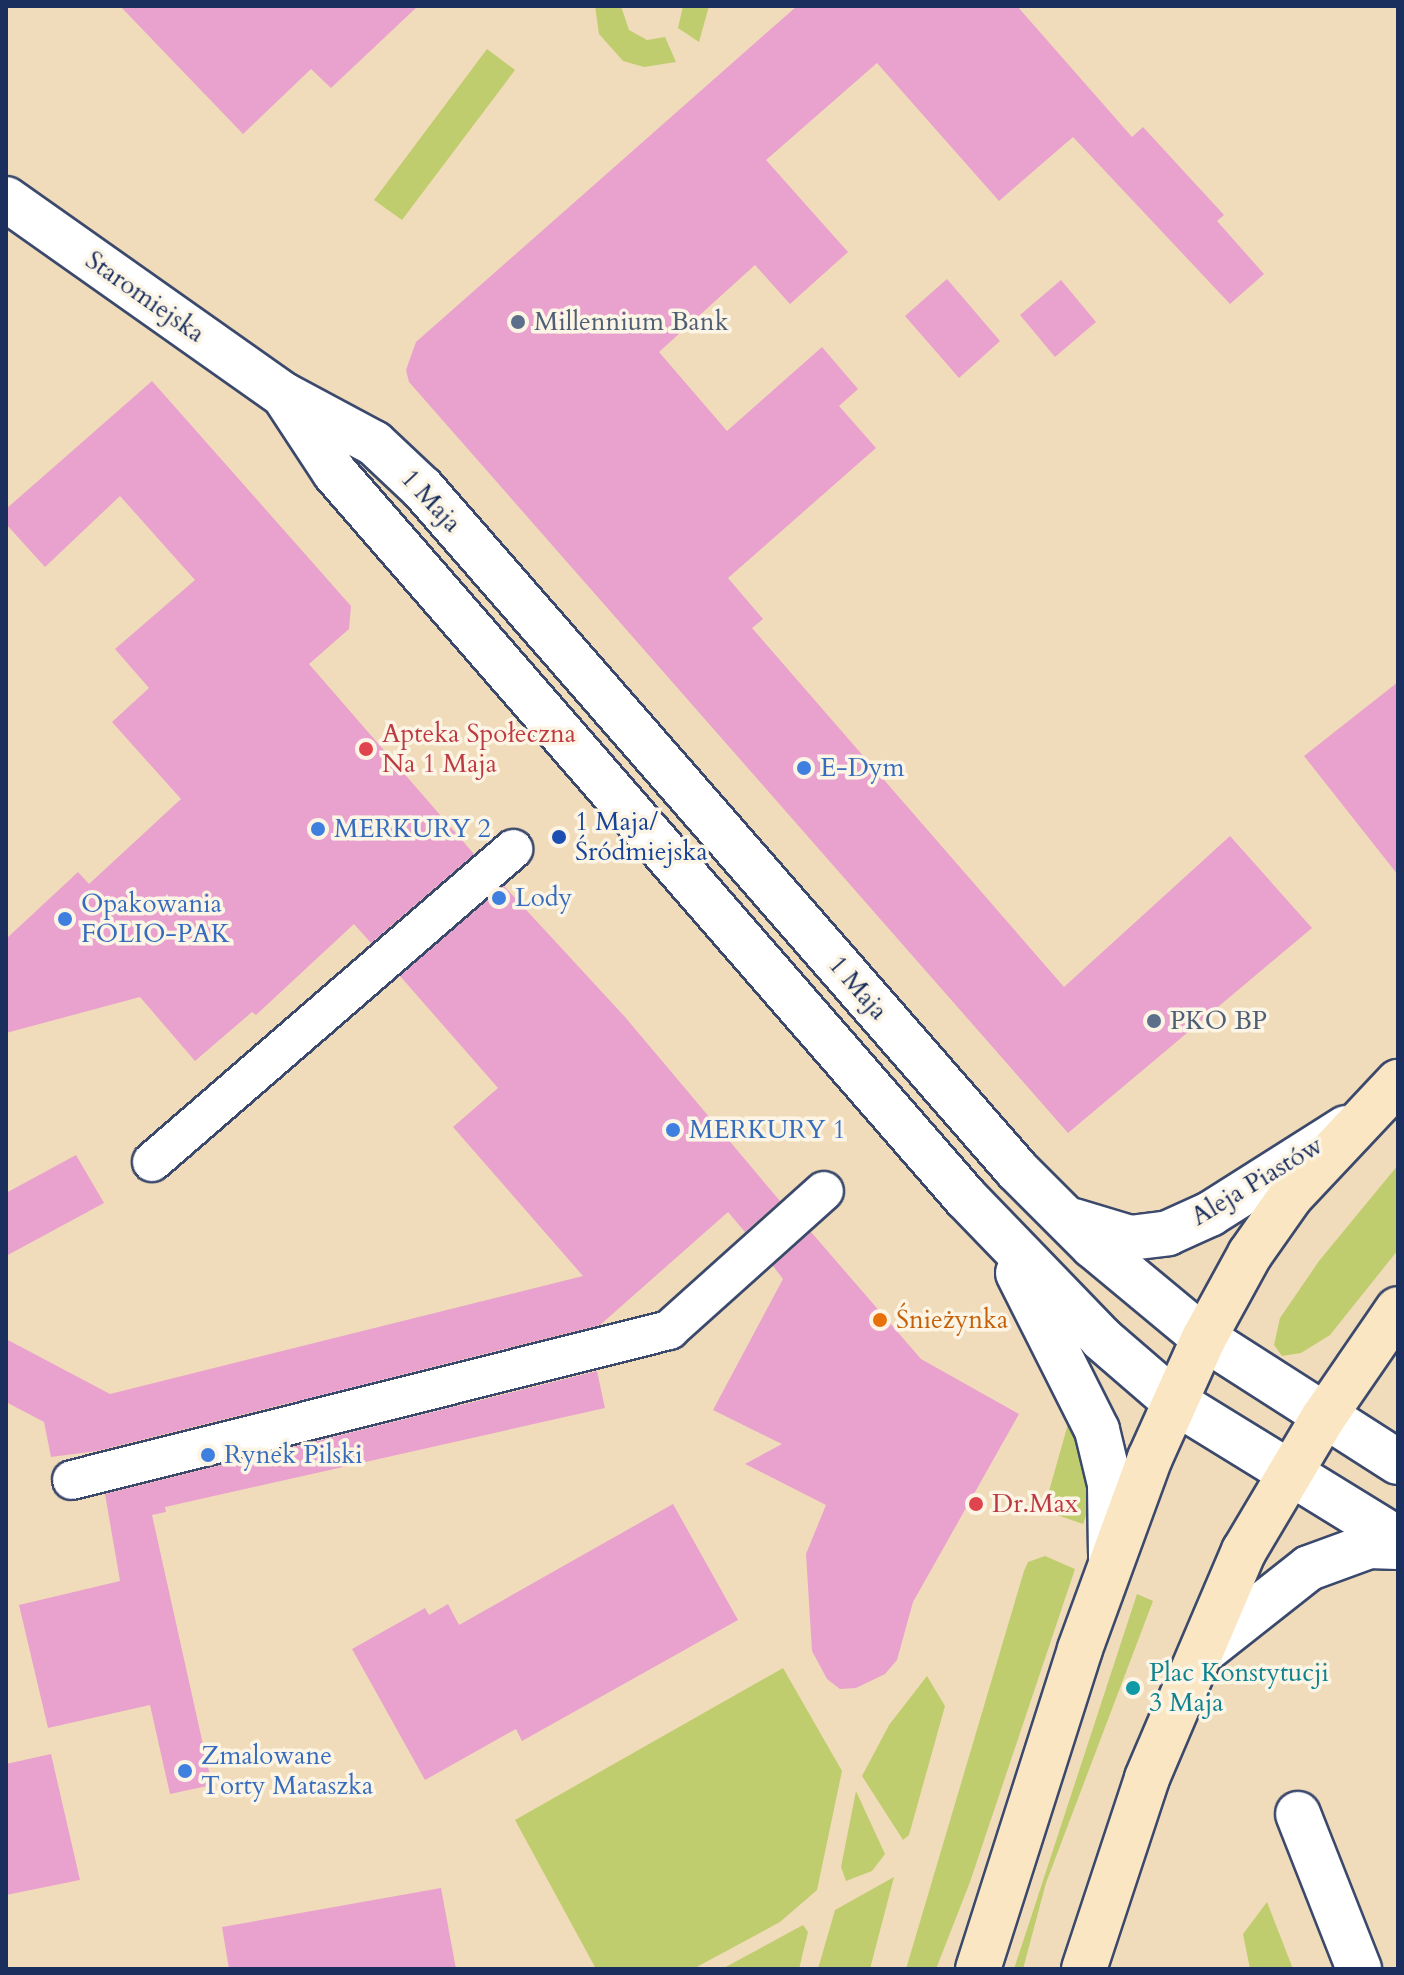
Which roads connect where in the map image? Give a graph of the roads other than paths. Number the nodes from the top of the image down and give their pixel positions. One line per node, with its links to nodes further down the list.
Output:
1 (6, 199): 2 (street, Staromiejska)
2 (284, 395): 8 (street, 1 Maja); 9 (street, 1 Maja)
3 (513, 849): 6 (street)
4 (1398, 1082): 5 (main road, Aleja Piastów)
5 (1358, 1120): 8 (street, Aleja Piastów); 11 (main road, Aleja Piastów)
6 (152, 1162)
7 (824, 1191): 16 (street)
8 (1061, 1216): 11 (street, 1 Maja)
9 (997, 1232): 12 (street, 1 Maja); 19 (street, 1 Maja)
10 (1398, 1309): 13 (main road)
11 (1204, 1338): 12 (main road, Aleja Piastów); 13 (street, 1 Maja)
12 (1175, 1402): 15 (street, 1 Maja); 19 (main road, Aleja Piastów)
13 (1323, 1418): 14 (street, 1 Maja); 15 (main road)
14 (1398, 1462)
15 (1287, 1475): 17 (street, 1 Maja); 20 (main road)
16 (72, 1480)
17 (1398, 1539)
18 (1398, 1547): 20 (street)
19 (1110, 1567): 22 (main road, Aleja Piastów)
20 (1205, 1650): 23 (main road)
21 (1298, 1814): 24 (street)
22 (978, 1969)
23 (1084, 1969)
24 (1359, 1969)

